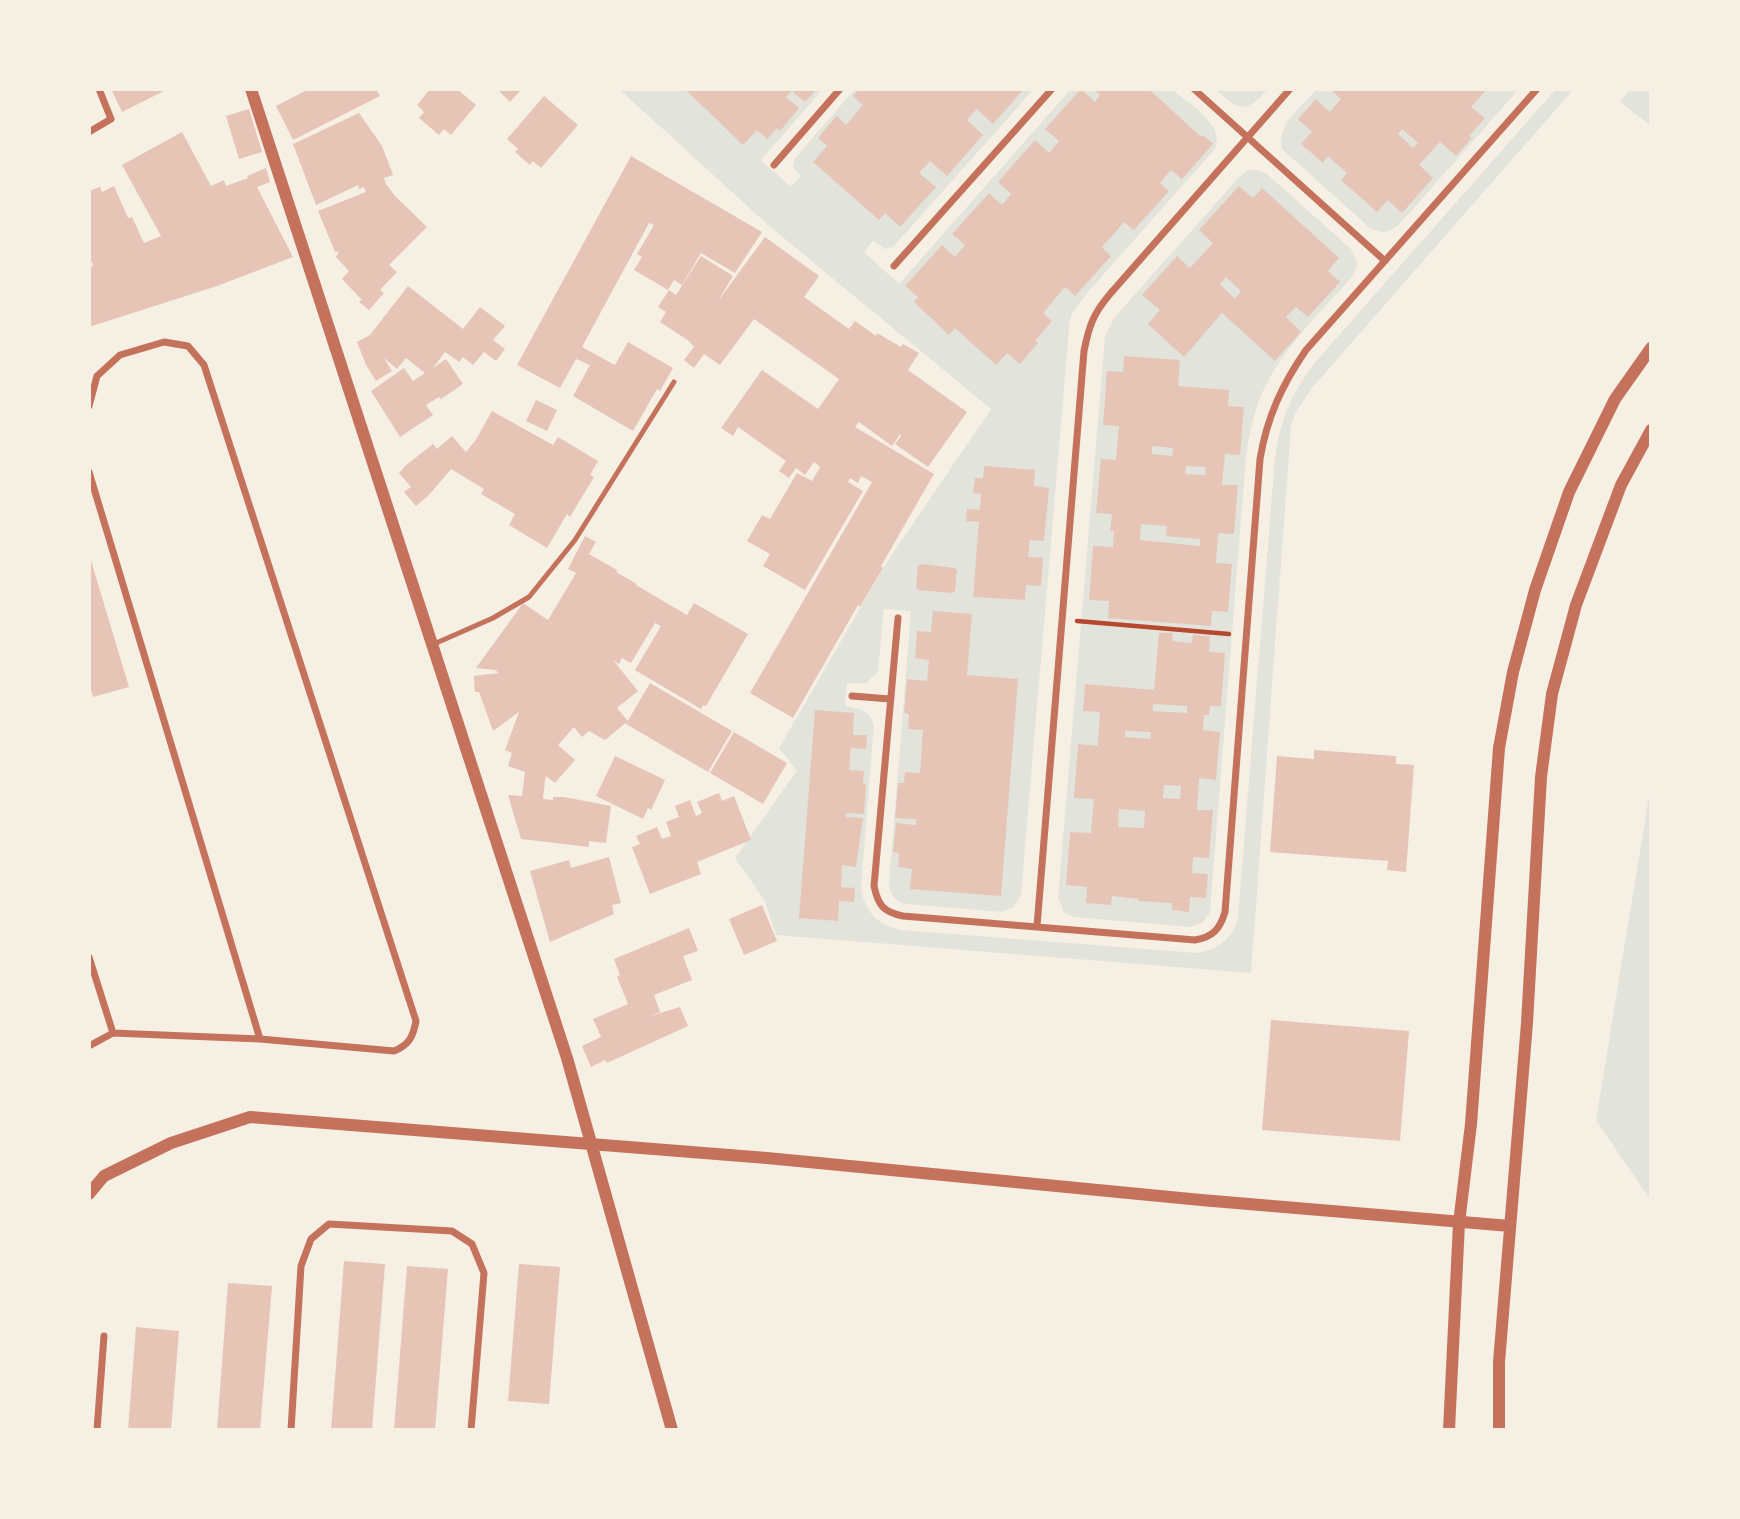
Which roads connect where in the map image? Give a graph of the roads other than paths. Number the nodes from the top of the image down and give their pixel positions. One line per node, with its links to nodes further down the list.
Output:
1 (99, 89): 8 (street)
2 (251, 89): 19 (street)
3 (840, 89): 10 (street)
4 (1052, 89): 12 (street)
5 (1194, 89): 9 (street)
6 (1290, 89): 9 (street)
7 (1537, 89): 11 (street)
8 (89, 132)
9 (1247, 137): 11 (street); 22 (street)
10 (774, 165)
11 (1385, 261): 22 (street)
12 (894, 266)
13 (1651, 348): 28 (street)
14 (674, 382): 19 (lane)
15 (89, 406): 25 (street)
16 (1651, 430): 29 (street)
17 (89, 472): 25 (street)
18 (898, 618): 21 (street)
19 (431, 645): 34 (street)
20 (852, 696): 21 (street)
21 (890, 699): 22 (street)
22 (1037, 926)
23 (89, 957): 24 (street)
24 (113, 1033): 25 (street); 26 (street)
25 (260, 1039)
26 (89, 1046)
27 (89, 1194): 28 (street)
28 (1459, 1223): 29 (street); 35 (street)
29 (1510, 1226): 36 (street)
30 (104, 1336): 31 (street)
31 (97, 1430)
32 (291, 1430): 33 (street)
33 (471, 1430)
34 (672, 1430)
35 (1449, 1430)
36 (1499, 1430)

